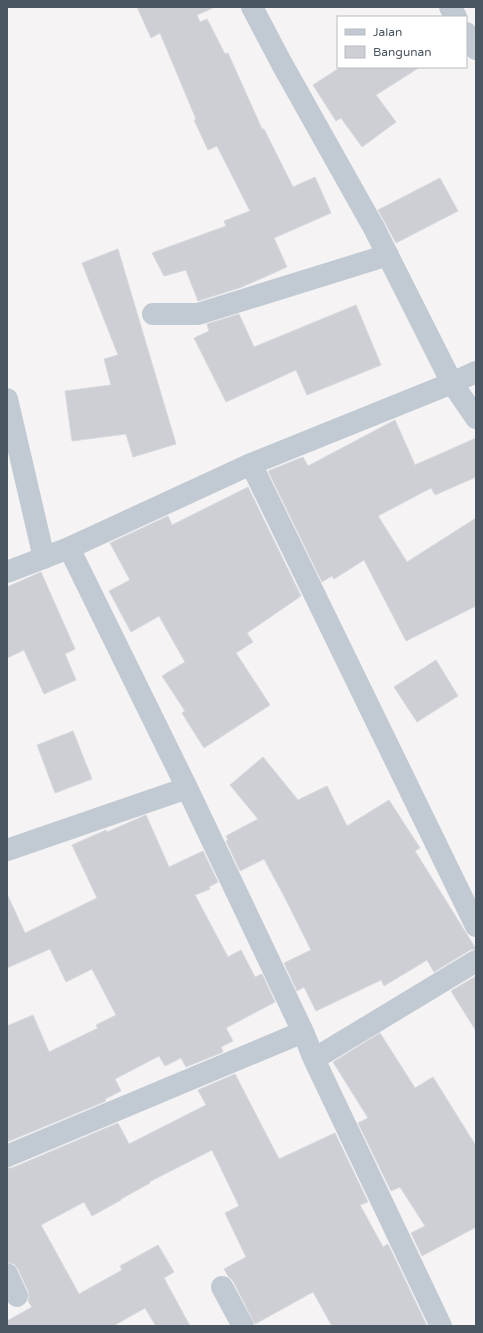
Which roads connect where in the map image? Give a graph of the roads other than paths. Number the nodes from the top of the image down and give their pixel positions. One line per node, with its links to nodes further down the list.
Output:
1 (252, 7): 6 (street)
2 (450, 7): 3 (street)
3 (455, 16)
4 (467, 35): 5 (street)
5 (476, 49)
6 (388, 255): 7 (street); 9 (street)
7 (153, 314)
8 (476, 372): 9 (street)
9 (452, 384): 11 (street); 12 (street)
10 (7, 399): 14 (street)
11 (476, 418)
12 (251, 464): 13 (street); 18 (street)
13 (69, 548): 14 (street); 16 (street)
14 (44, 558): 15 (street)
15 (7, 572)
16 (187, 788): 17 (street); 20 (street)
17 (7, 850)
18 (476, 926)
19 (476, 961): 21 (street)
20 (303, 1032): 21 (street); 22 (street)
21 (314, 1059): 27 (street)
22 (7, 1156)
23 (7, 1274): 25 (street)
24 (222, 1287): 26 (street)
25 (17, 1296)
26 (243, 1326)
27 (441, 1326)

